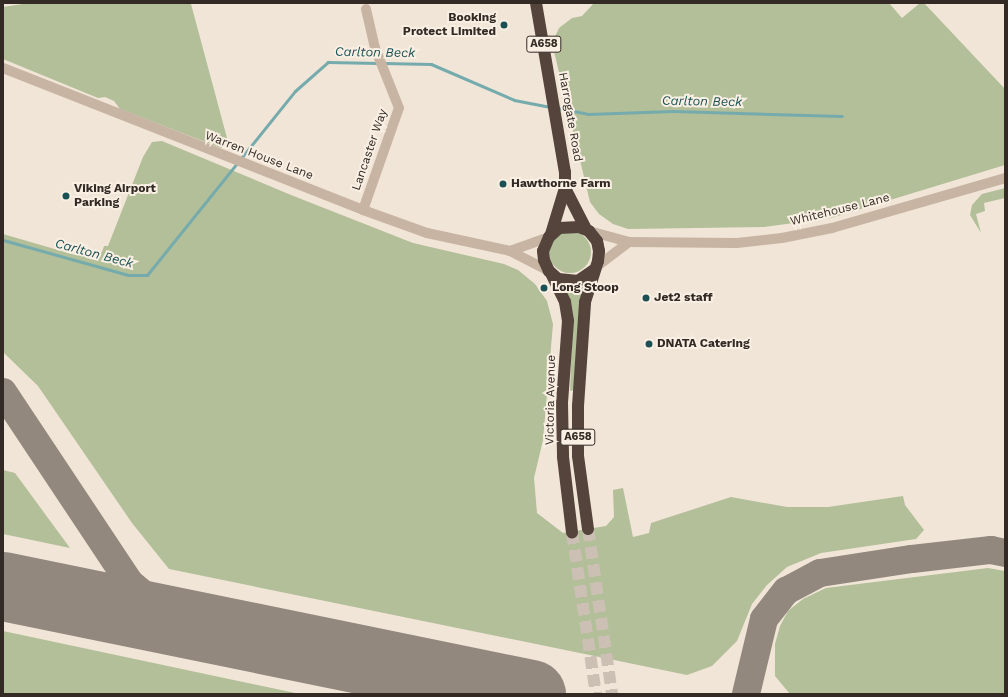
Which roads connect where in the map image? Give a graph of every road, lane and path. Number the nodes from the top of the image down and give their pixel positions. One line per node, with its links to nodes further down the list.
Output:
1 (536, 3): 5 (highway, Harrogate Road / A658)
2 (366, 8): 6 (street, Lancaster Way)
3 (3, 68): 6 (street, Warren House Lane)
4 (1005, 178): 9 (street, Whitehouse Lane)
5 (565, 188): 7 (highway, Harrogate Road / A658); 8 (highway, Harrogate Road / A658)
6 (363, 210): 10 (street, Warren House Lane)
7 (587, 230): 8 (highway); 9 (street, Whitehouse Lane); 11 (highway)
8 (550, 235): 10 (street); 12 (highway)
9 (629, 242): 11 (street)
10 (510, 251): 12 (street, Warren House Lane)
11 (595, 269): 12 (highway); 14 (highway, A658)
12 (550, 272): 13 (highway, Victoria Avenue / A658)
13 (562, 403): 14 (highway); 16 (highway, Victoria Avenue / A658)
14 (578, 404): 15 (highway, A658)
15 (588, 529)
16 (572, 532)

